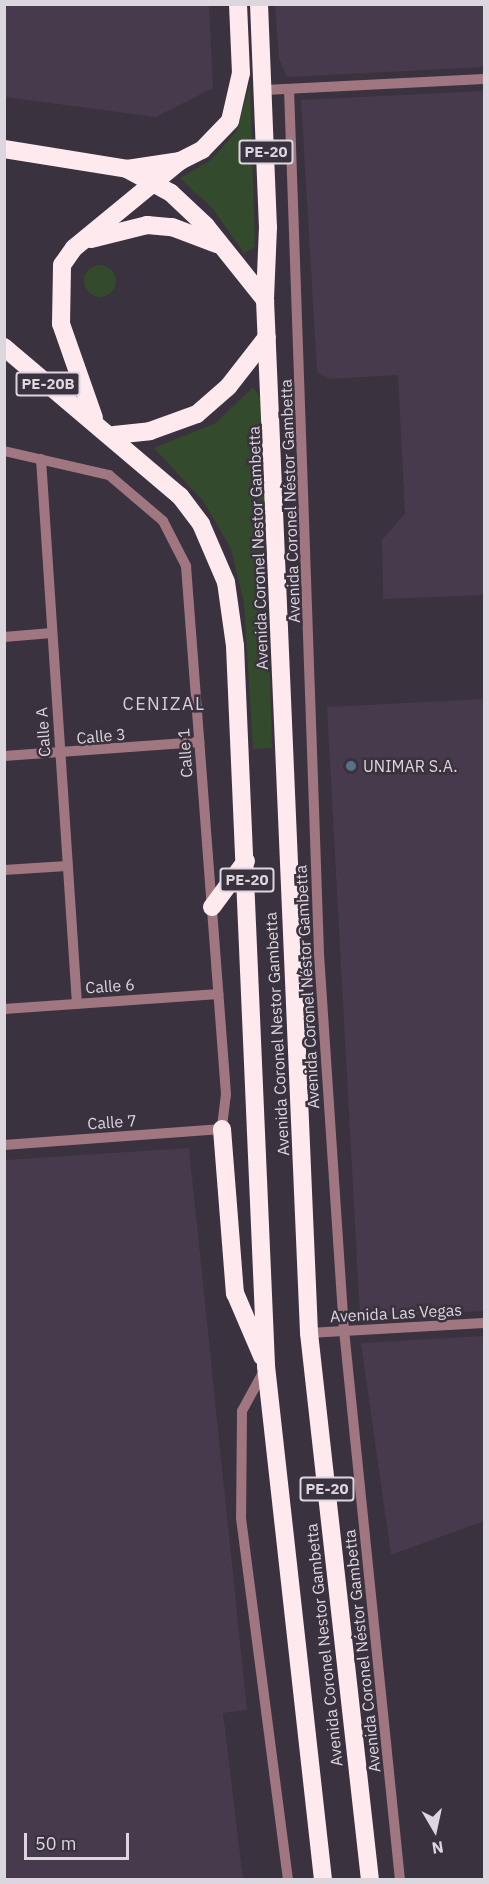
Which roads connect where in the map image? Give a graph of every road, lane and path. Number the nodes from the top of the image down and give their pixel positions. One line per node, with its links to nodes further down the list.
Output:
1 (238, 4): 7 (highway, PE-20)
2 (259, 4): 5 (highway, Avenida Coronel Nestor Gambetta / PE-20)
3 (484, 80): 4 (street)
4 (289, 89): 5 (street); 34 (street, Avenida Coronel Néstor Gambetta)
5 (265, 90): 12 (highway, Avenida Coronel Nestor Gambetta / PE-20)
6 (4, 149): 8 (highway)
7 (180, 160): 8 (highway, PE-20); 9 (highway)
8 (127, 169): 9 (highway)
9 (152, 183): 10 (highway); 11 (highway)
10 (220, 245): 11 (highway); 12 (highway)
11 (74, 248): 15 (highway)
12 (265, 300): 13 (highway, Avenida Coronel Nestor Gambetta / PE-20)
13 (267, 336): 16 (highway); 35 (highway, Avenida Coronel Nestor Gambetta / PE-20)
14 (4, 347): 15 (highway, PE-20B)
15 (94, 418): 16 (highway, Avenida Coronel Nestor Gambetta / PE-20)
16 (114, 435): 24 (highway, Avenida Coronel Nestor Gambetta / PE-20)
17 (4, 452): 18 (street, Calle 1)
18 (41, 459): 19 (street, Calle A); 21 (street, Calle 1)
19 (52, 633): 20 (street); 22 (street, Calle A)
20 (4, 637)
21 (199, 742): 22 (street, Calle 3); 27 (street, Calle 1)
22 (60, 754): 23 (street, Calle 3); 25 (street, Calle A)
23 (4, 756)
24 (246, 861): 27 (highway); 36 (highway, Avenida Coronel Nestor Gambetta / PE-20)
25 (67, 866): 26 (street); 29 (street, Calle A)
26 (4, 870)
27 (212, 907): 28 (street, Calle 1)
28 (218, 994): 29 (street, Calle 6); 31 (street, Calle 1)
29 (77, 1004): 30 (street, Calle 6)
30 (4, 1009)
31 (222, 1129): 32 (street, Calle 7); 36 (highway)
32 (4, 1145)
33 (484, 1323): 34 (street, Avenida Las Vegas)
34 (344, 1330): 35 (street, Avenida Las Vegas); 40 (street, Avenida Coronel Néstor Gambetta)
35 (309, 1333): 39 (highway, Avenida Coronel Nestor Gambetta / PE-20)
36 (266, 1366): 37 (street); 38 (highway, Avenida Coronel Nestor Gambetta / PE-20)
37 (288, 1880)
38 (323, 1880)
39 (370, 1880)
40 (400, 1880)

